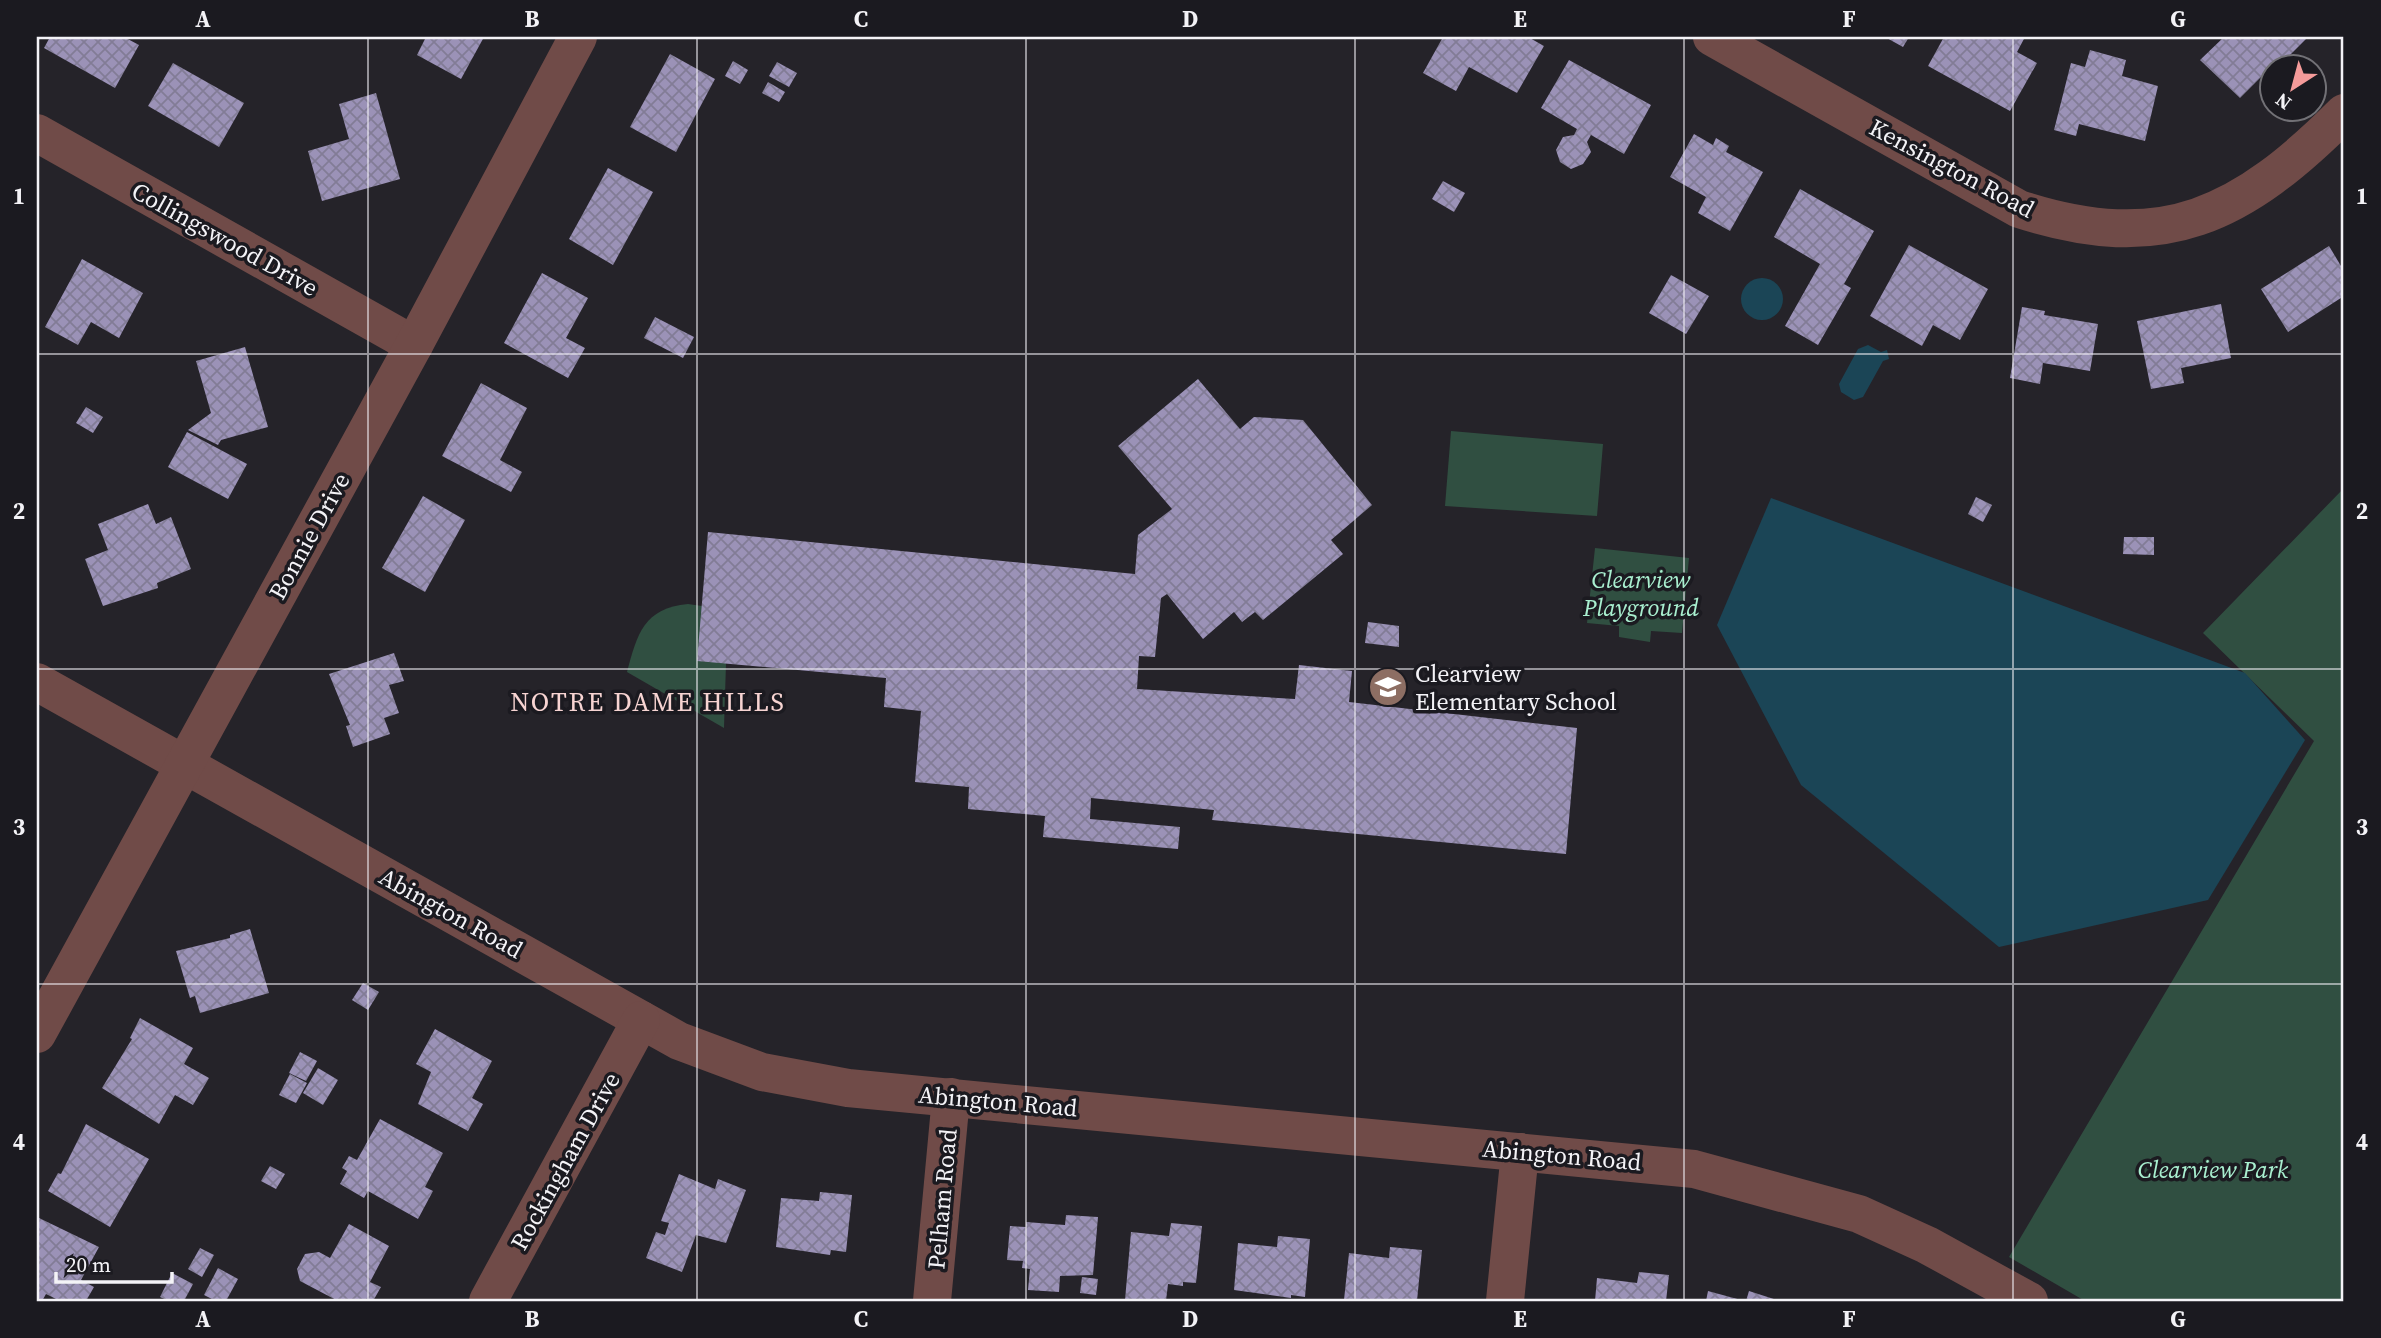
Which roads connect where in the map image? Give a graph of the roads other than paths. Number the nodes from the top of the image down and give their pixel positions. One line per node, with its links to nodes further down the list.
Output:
1 (578, 37): 5 (street, Bonnie Drive)
2 (1712, 37): 3 (street, Kensington Road)
3 (2344, 113)
4 (37, 133): 5 (street, Collingswood Drive)
5 (414, 345): 7 (street, Bonnie Drive)
6 (37, 682): 7 (street, Abington Road)
7 (184, 764): 8 (street, Abington Road); 9 (street, Bonnie Drive)
8 (641, 1020): 10 (street, Abington Road); 12 (street, Rockingham Drive)
9 (37, 1034)
10 (951, 1097): 11 (street, Abington Road); 13 (street, Pelham Road)
11 (1520, 1152): 14 (street); 15 (street, Abington Road)
12 (488, 1301)
13 (932, 1301)
14 (1505, 1301)
15 (2029, 1301)

